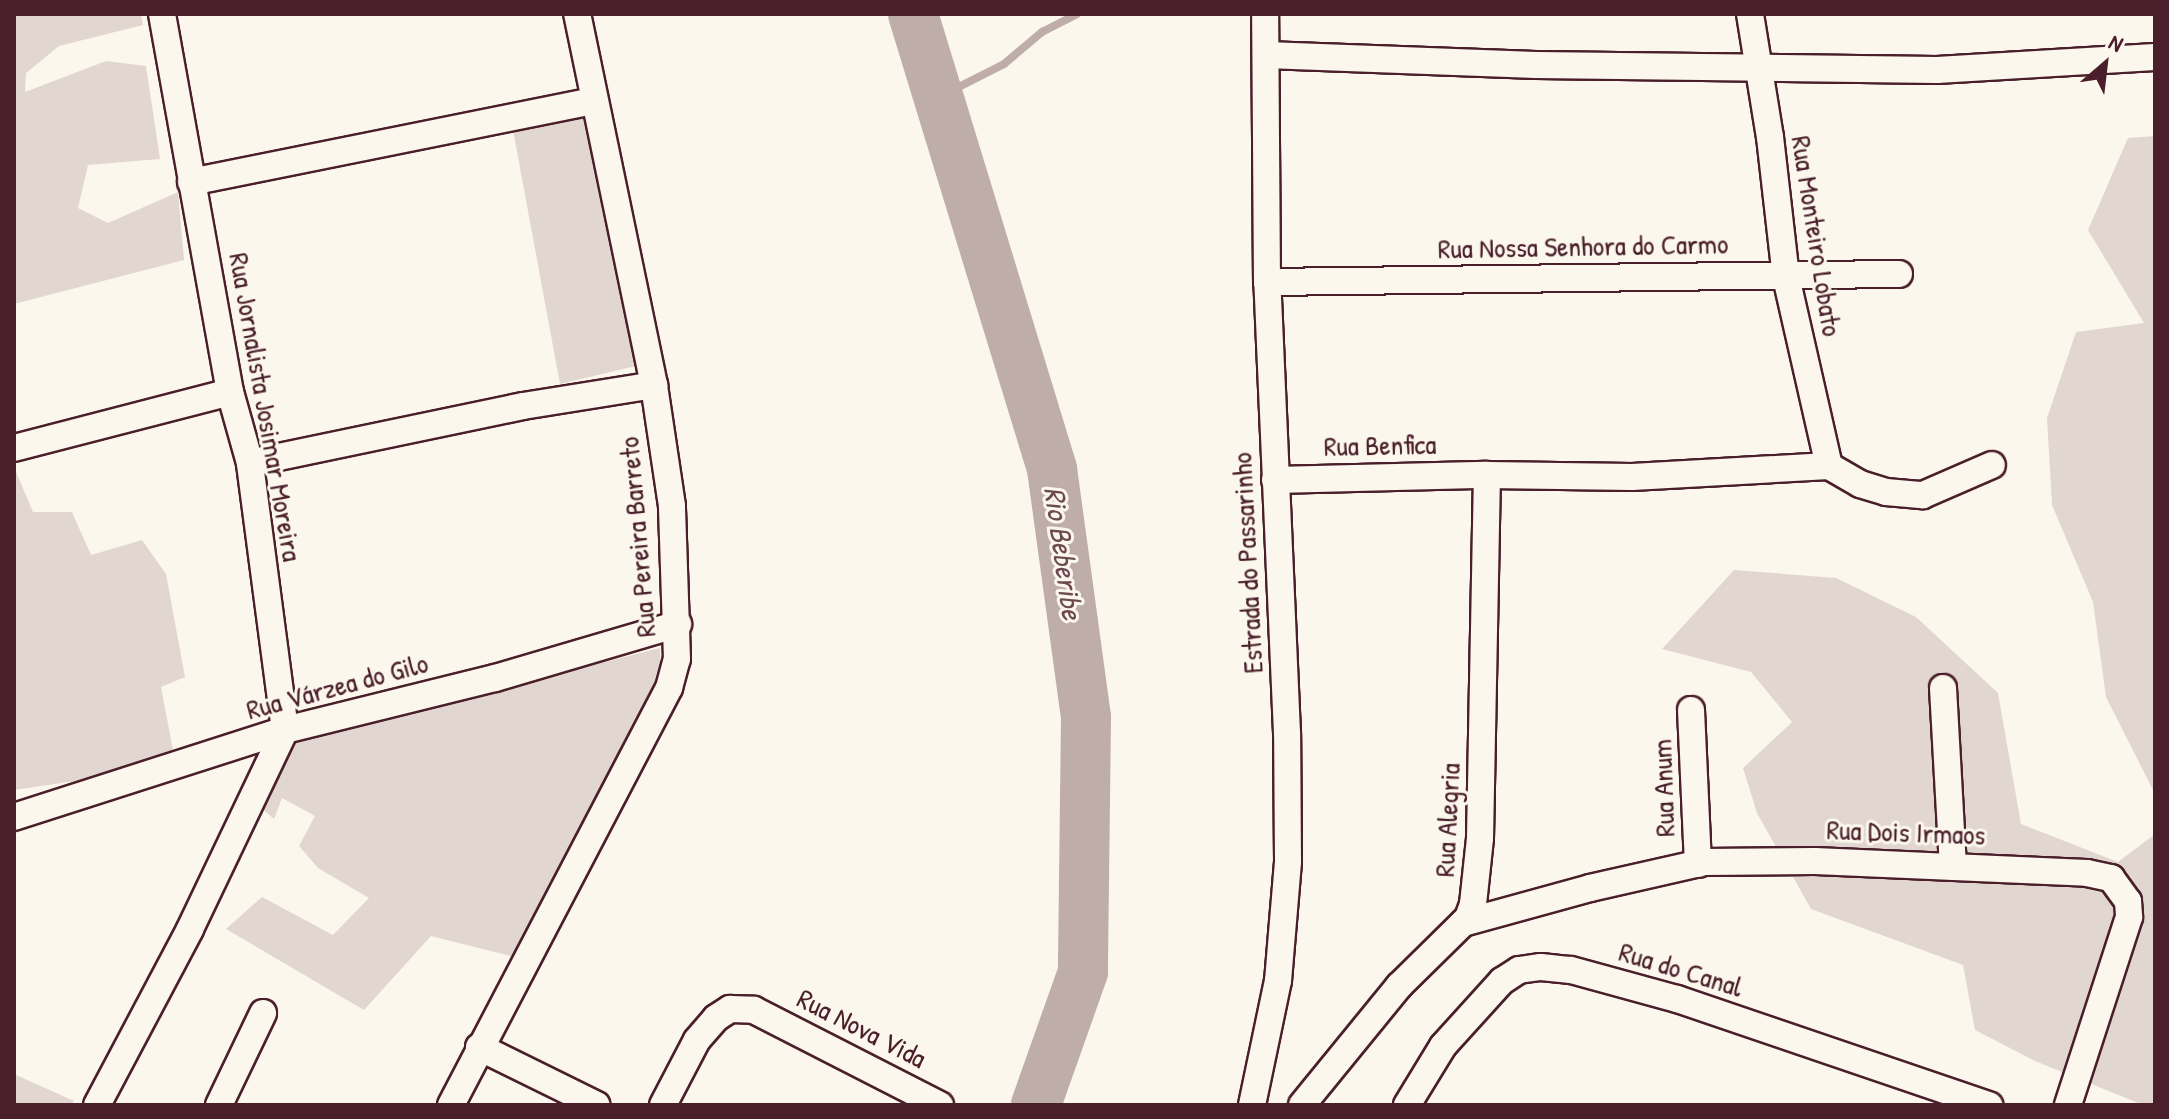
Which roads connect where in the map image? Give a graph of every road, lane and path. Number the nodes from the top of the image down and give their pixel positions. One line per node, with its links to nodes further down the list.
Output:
1 (162, 14): 9 (street, Rua Jornalista Josimar Moreira)
2 (577, 14): 8 (street, Rua Pereira Barreto)
3 (1265, 14): 5 (street, Estrada do Passarinho)
4 (1750, 14): 7 (street, Rua Monteiro Lobato)
5 (1266, 55): 7 (street); 12 (street, Estrada do Passarinho)
6 (2155, 57): 7 (street)
7 (1758, 65): 11 (street, Rua Monteiro Lobato)
8 (594, 101): 9 (street); 13 (street, Rua Pereira Barreto)
9 (191, 182): 14 (street, Rua Jornalista Josimar Moreira)
10 (1899, 274): 11 (street, Rua Nossa Senhora do Carmo)
11 (1786, 277): 12 (street, Rua Nossa Senhora do Carmo); 18 (street, Rua Monteiro Lobato)
12 (1267, 282): 20 (street, Estrada do Passarinho)
13 (654, 385): 16 (street); 21 (street, Rua Pereira Barreto)
14 (230, 392): 15 (street); 16 (street, Rua Jornalista Josimar Moreira)
15 (14, 448)
16 (250, 463): 24 (street, Rua Jornalista Josimar Moreira)
17 (1992, 465): 18 (street)
18 (1829, 466): 19 (street)
19 (1487, 475): 20 (street, Rua Benfica); 28 (street, Rua Alegria)
20 (1275, 480): 37 (street, Estrada do Passarinho)
21 (678, 624): 24 (street, Rua Várzea do Gilo); 30 (street, Rua Pereira Barreto)
22 (1943, 688): 27 (street)
23 (1691, 710): 26 (street, Rua Anum)
24 (285, 730): 25 (street, Rua Várzea do Gilo); 31 (street)
25 (14, 817)
26 (1698, 864): 27 (street, Rua Dois Irmaos); 28 (street, Rua Dois Irmaos)
27 (1953, 867): 41 (street, Rua Dois Irmaos)
28 (1463, 923): 38 (street, Rua Alegria)
29 (263, 1013): 32 (street)
30 (479, 1047): 33 (street, Rua Pereira Barreto); 34 (street)
31 (97, 1105)
32 (219, 1105)
33 (451, 1105)
34 (597, 1105)
35 (663, 1105): 36 (street, Rua Nova Vida)
36 (940, 1105)
37 (1252, 1105)
38 (1302, 1105)
39 (1407, 1105): 40 (street, Rua do Canal)
40 (1989, 1105)
41 (2068, 1105)

